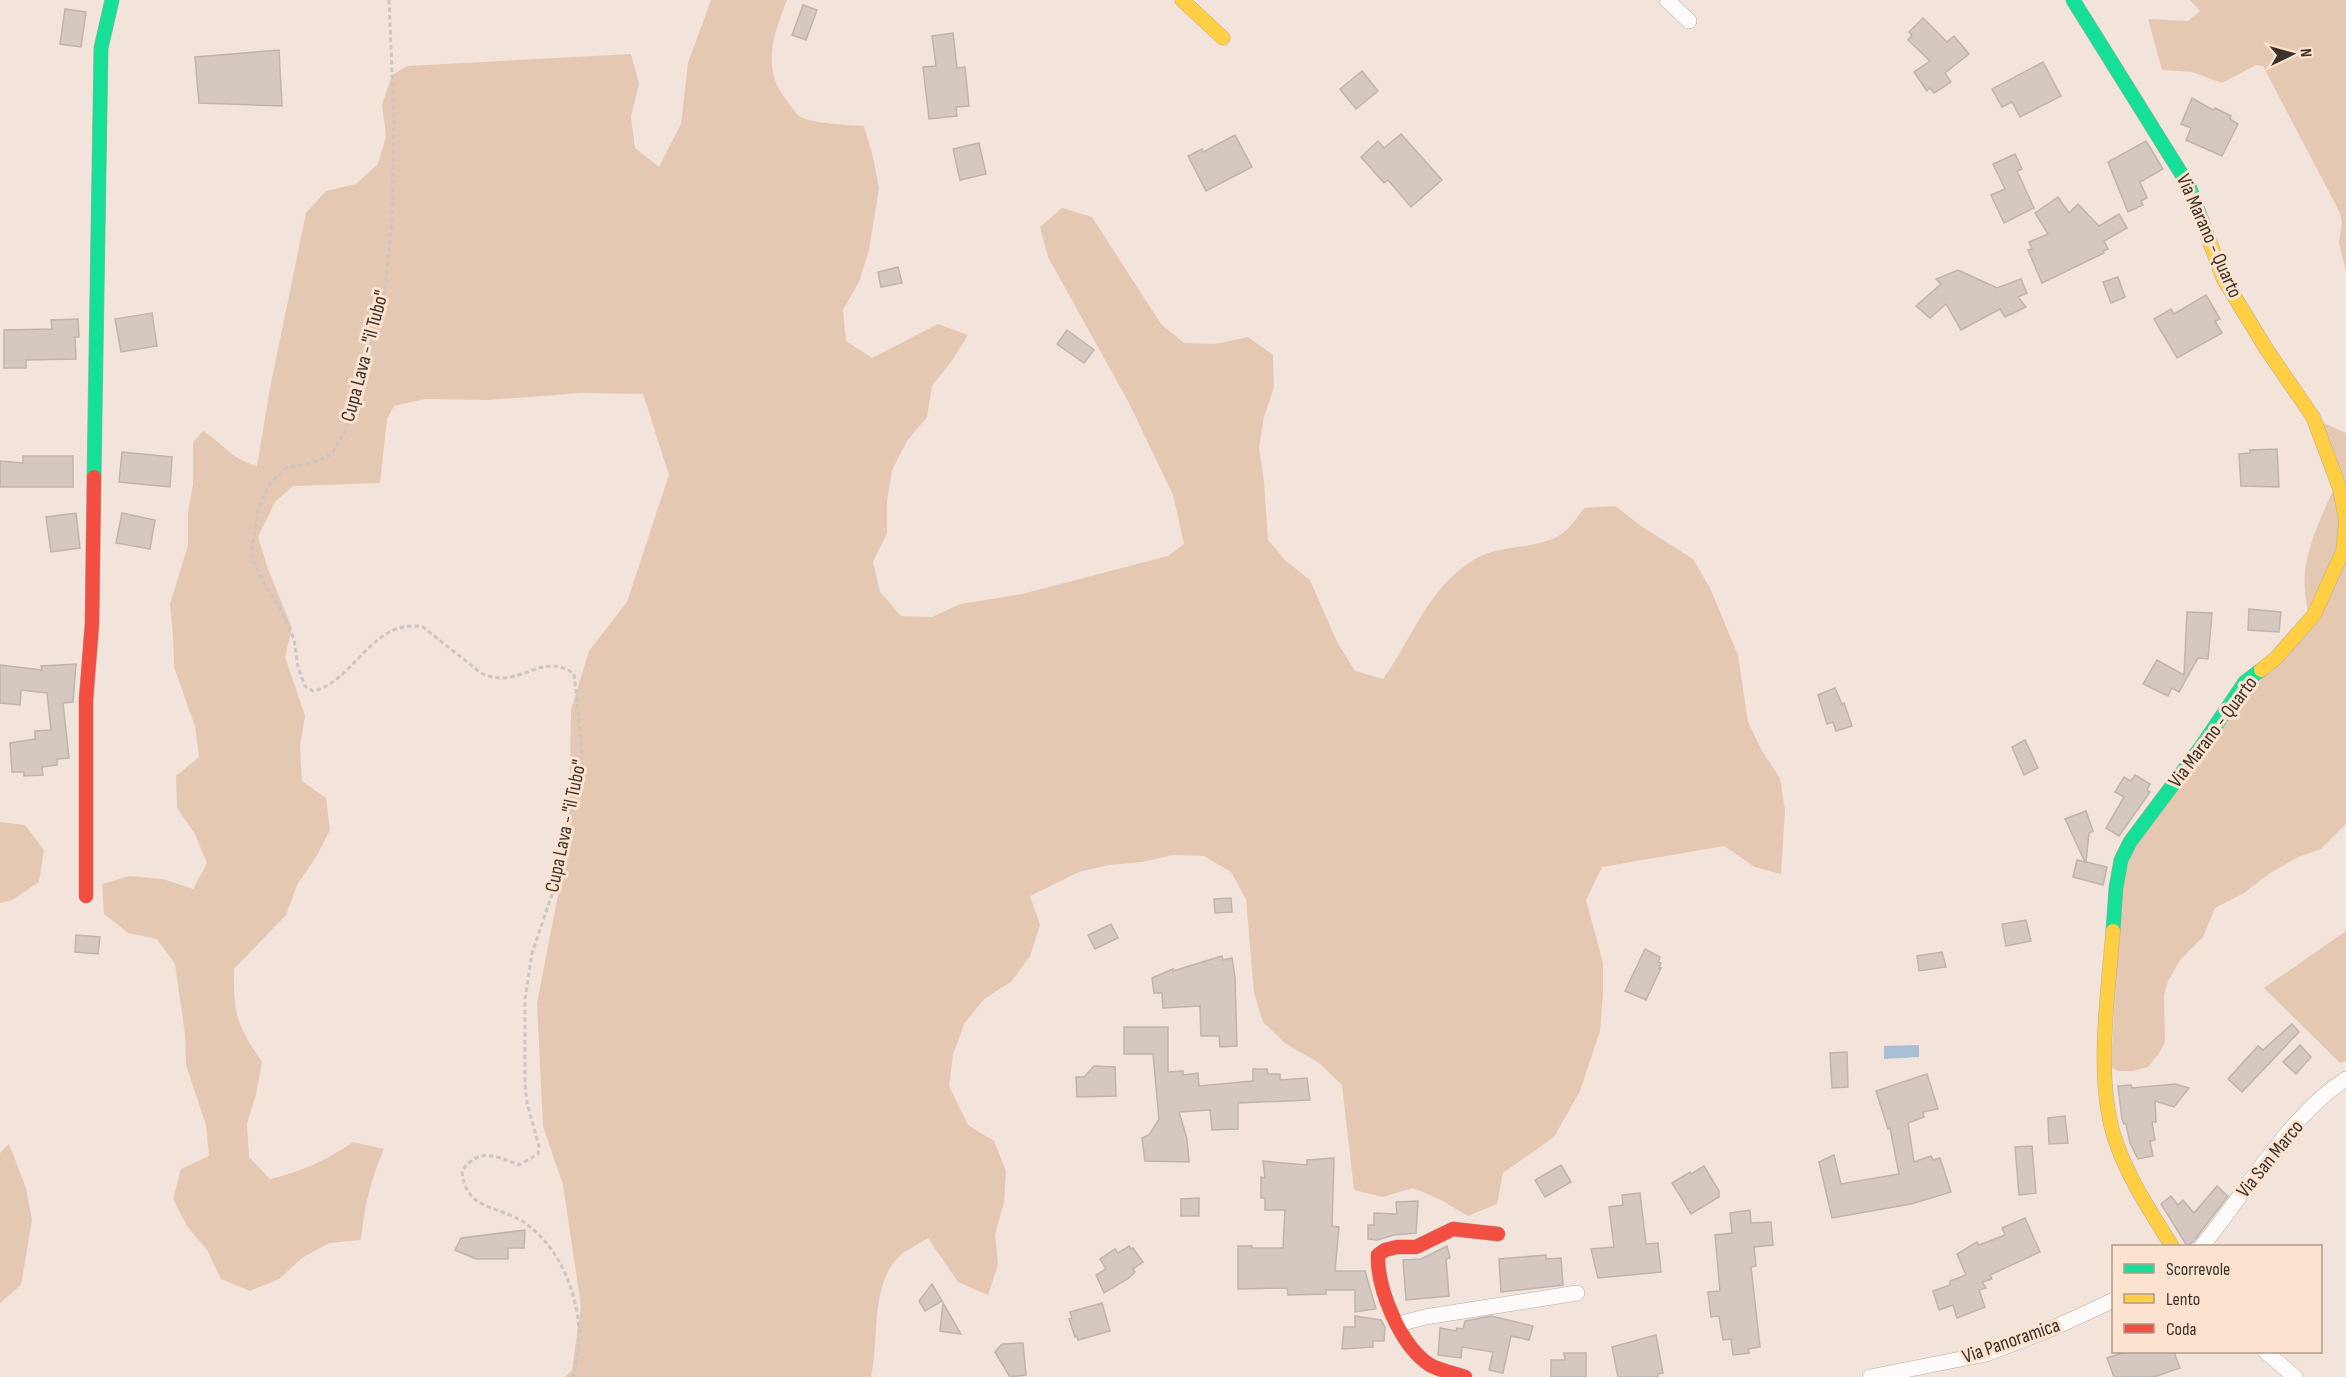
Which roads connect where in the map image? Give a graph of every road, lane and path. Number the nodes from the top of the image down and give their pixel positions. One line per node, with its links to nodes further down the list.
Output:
1 (112, 0): 8 (street)
2 (389, 0): 17 (path, Cupa Lava - "il Tubo")
3 (1182, 0): 7 (street)
4 (1667, 0): 6 (street)
5 (2073, 0): 11 (street, Via Marano - Quarto)
6 (1689, 21)
7 (1223, 38)
8 (86, 896)
9 (2346, 1079): 12 (street, Via San Marco)
10 (1498, 1234): 15 (street)
11 (2171, 1245)
12 (2203, 1245)
13 (1577, 1293): 15 (street)
14 (2112, 1301): 19 (street, Via Panoramica)
15 (1399, 1324): 18 (street)
16 (2267, 1353): 20 (street)
17 (574, 1377)
18 (1466, 1377)
19 (1870, 1377)
20 (2295, 1377)

